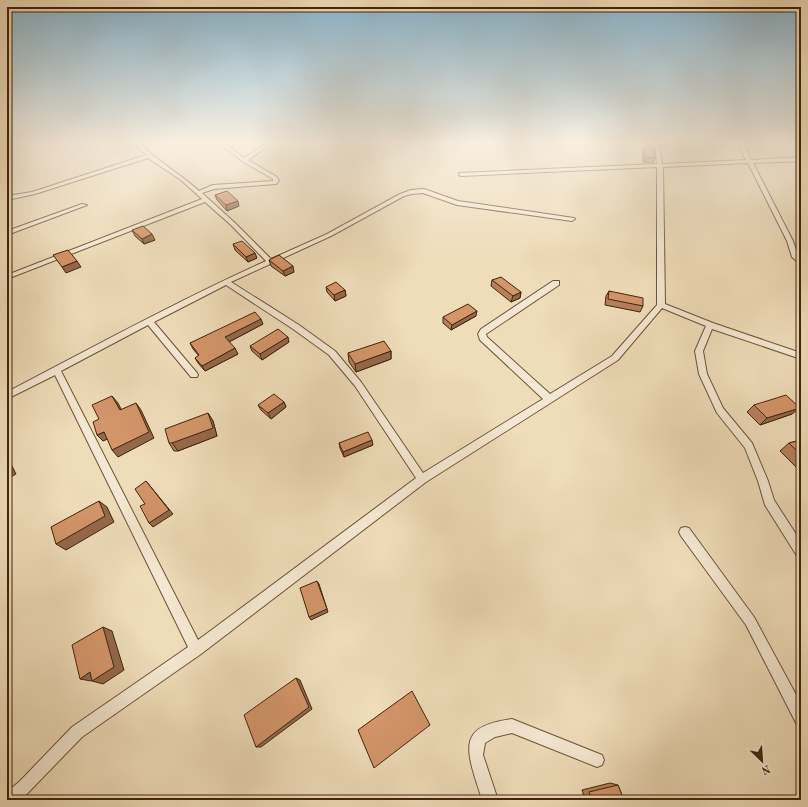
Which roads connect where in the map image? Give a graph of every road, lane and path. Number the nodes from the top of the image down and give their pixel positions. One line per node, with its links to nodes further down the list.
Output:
1 (78, 179): 7 (street)
2 (182, 179): 6 (street)
3 (275, 179): 6 (street)
4 (660, 179): 17 (street)
5 (758, 179): 13 (street)
6 (198, 192): 8 (street)
7 (7, 198)
8 (206, 200): 12 (street); 14 (street)
9 (84, 205): 11 (street)
10 (572, 219): 12 (street)
11 (7, 233)
12 (270, 262): 15 (street)
13 (801, 263)
14 (7, 277)
15 (226, 282): 18 (street); 25 (street)
16 (556, 283): 24 (street)
17 (661, 305): 19 (street); 24 (street)
18 (149, 321): 21 (street); 22 (street)
19 (710, 325): 20 (street); 27 (street)
20 (801, 356)
21 (57, 371): 23 (street); 28 (street)
22 (194, 375)
23 (7, 396)
24 (550, 400): 25 (street)
25 (422, 479): 28 (street)
26 (684, 532): 29 (street)
27 (801, 552)
28 (196, 649): 31 (street)
29 (801, 718)
30 (597, 760): 32 (street)
31 (9, 800)
32 (490, 800)

